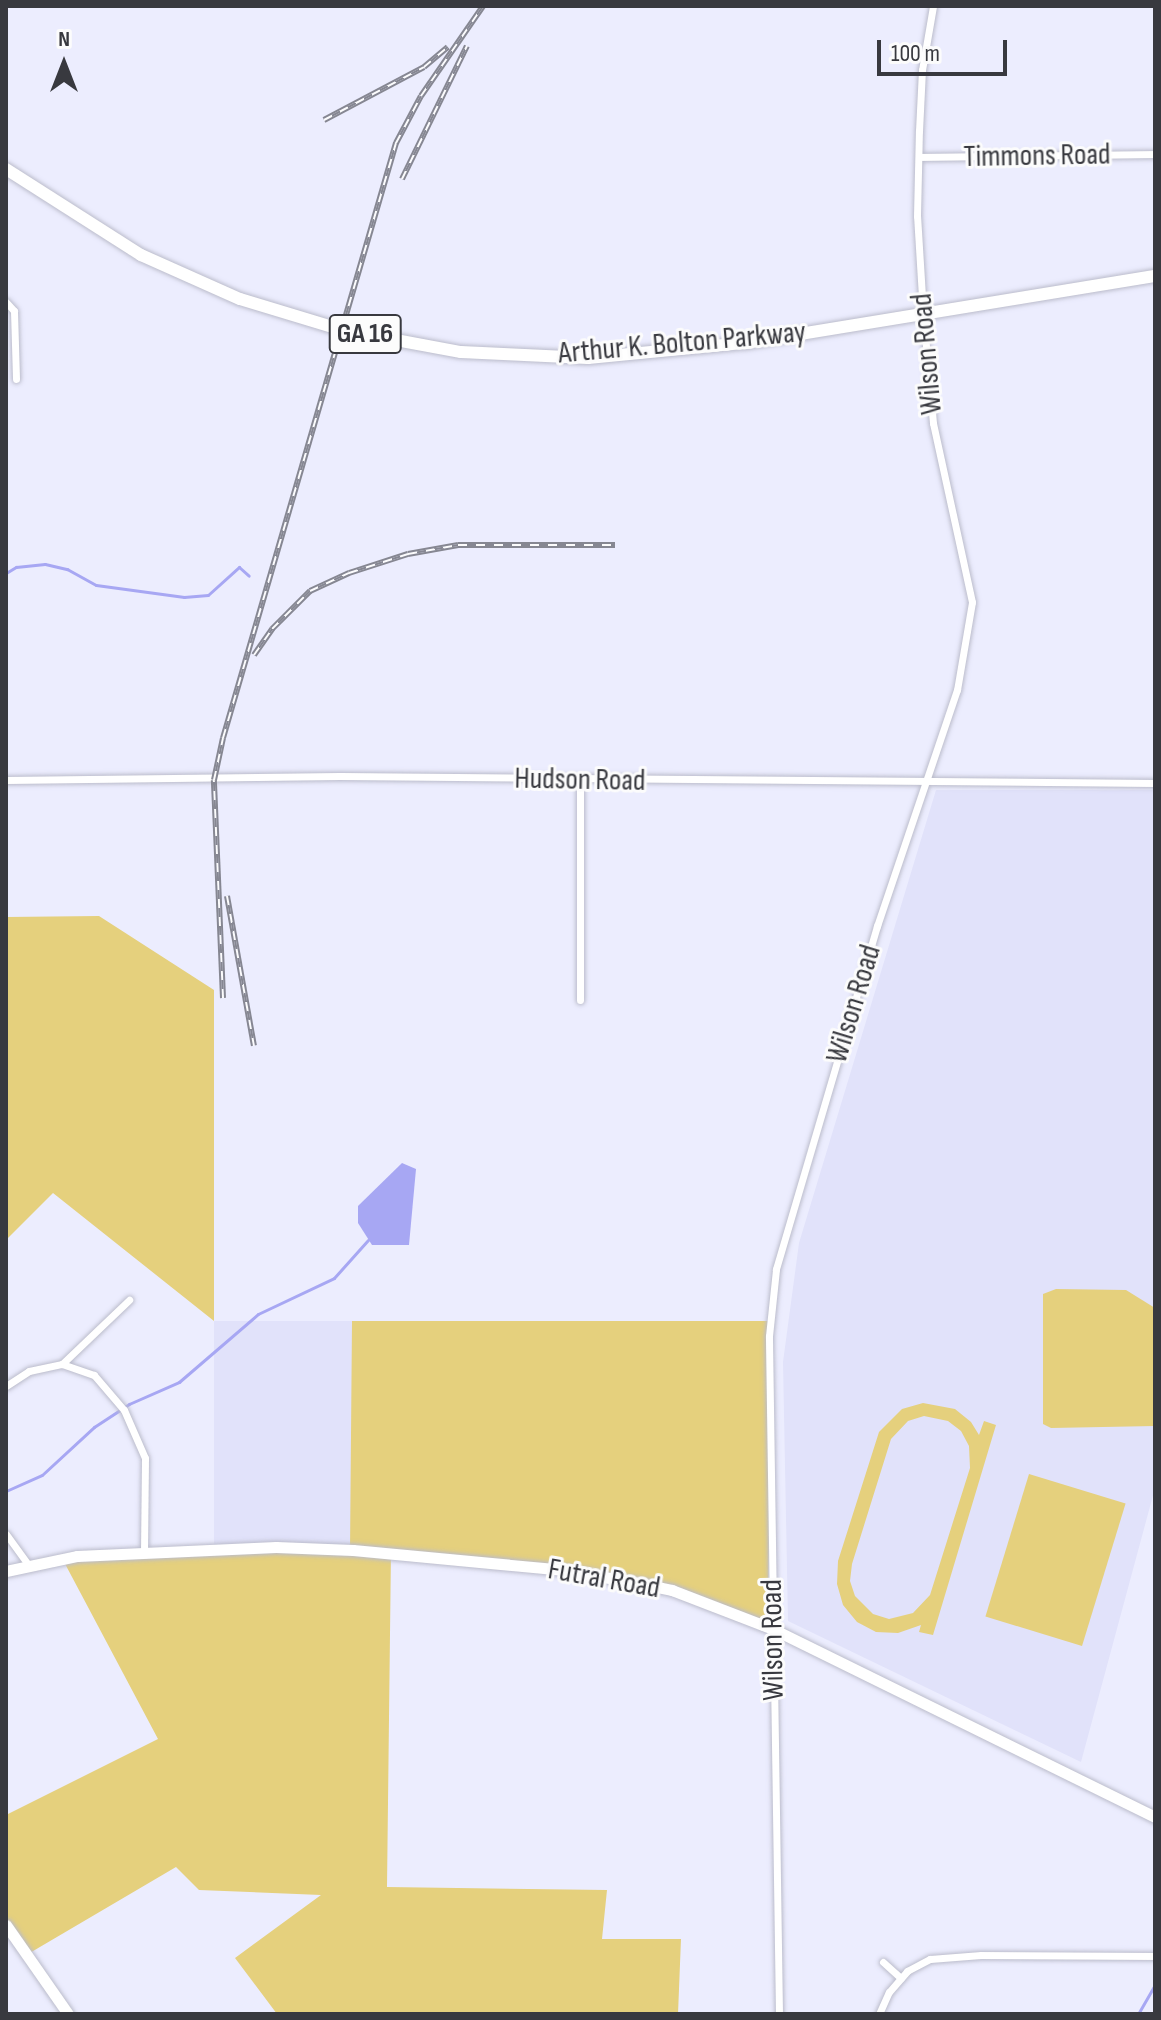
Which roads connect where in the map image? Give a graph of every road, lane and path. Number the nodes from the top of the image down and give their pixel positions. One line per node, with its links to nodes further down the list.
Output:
1 (933, 6): 3 (street, Wilson Road)
2 (1155, 154): 3 (street, Timmons Road)
3 (919, 157): 7 (street, Wilson Road)
4 (6, 169): 7 (main road, Arthur K. Bolton Parkway / GA 16)
5 (1155, 276): 7 (main road, Arthur K. Bolton Parkway / GA 16)
6 (6, 302): 8 (street)
7 (923, 313): 11 (street, Wilson Road)
8 (16, 379)
9 (6, 780): 10 (street, Hudson Road)
10 (580, 780): 11 (street, Hudson Road); 13 (street)
11 (928, 782): 12 (street, Hudson Road); 21 (street, Wilson Road)
12 (1155, 783)
13 (580, 1000)
14 (129, 1300): 15 (street)
15 (62, 1364): 16 (street); 18 (street)
16 (6, 1386)
17 (6, 1534): 19 (street)
18 (144, 1550): 19 (street, Futral Road); 21 (street, Futral Road)
19 (28, 1564): 20 (street, Futral Road)
20 (6, 1571)
21 (773, 1629): 22 (street, Futral Road); 28 (street, Wilson Road)
22 (1155, 1817)
23 (6, 1925): 27 (street)
24 (1155, 1956): 26 (street)
25 (883, 1962): 26 (street)
26 (901, 1978): 29 (street)
27 (68, 2014)
28 (779, 2014)
29 (879, 2014)

